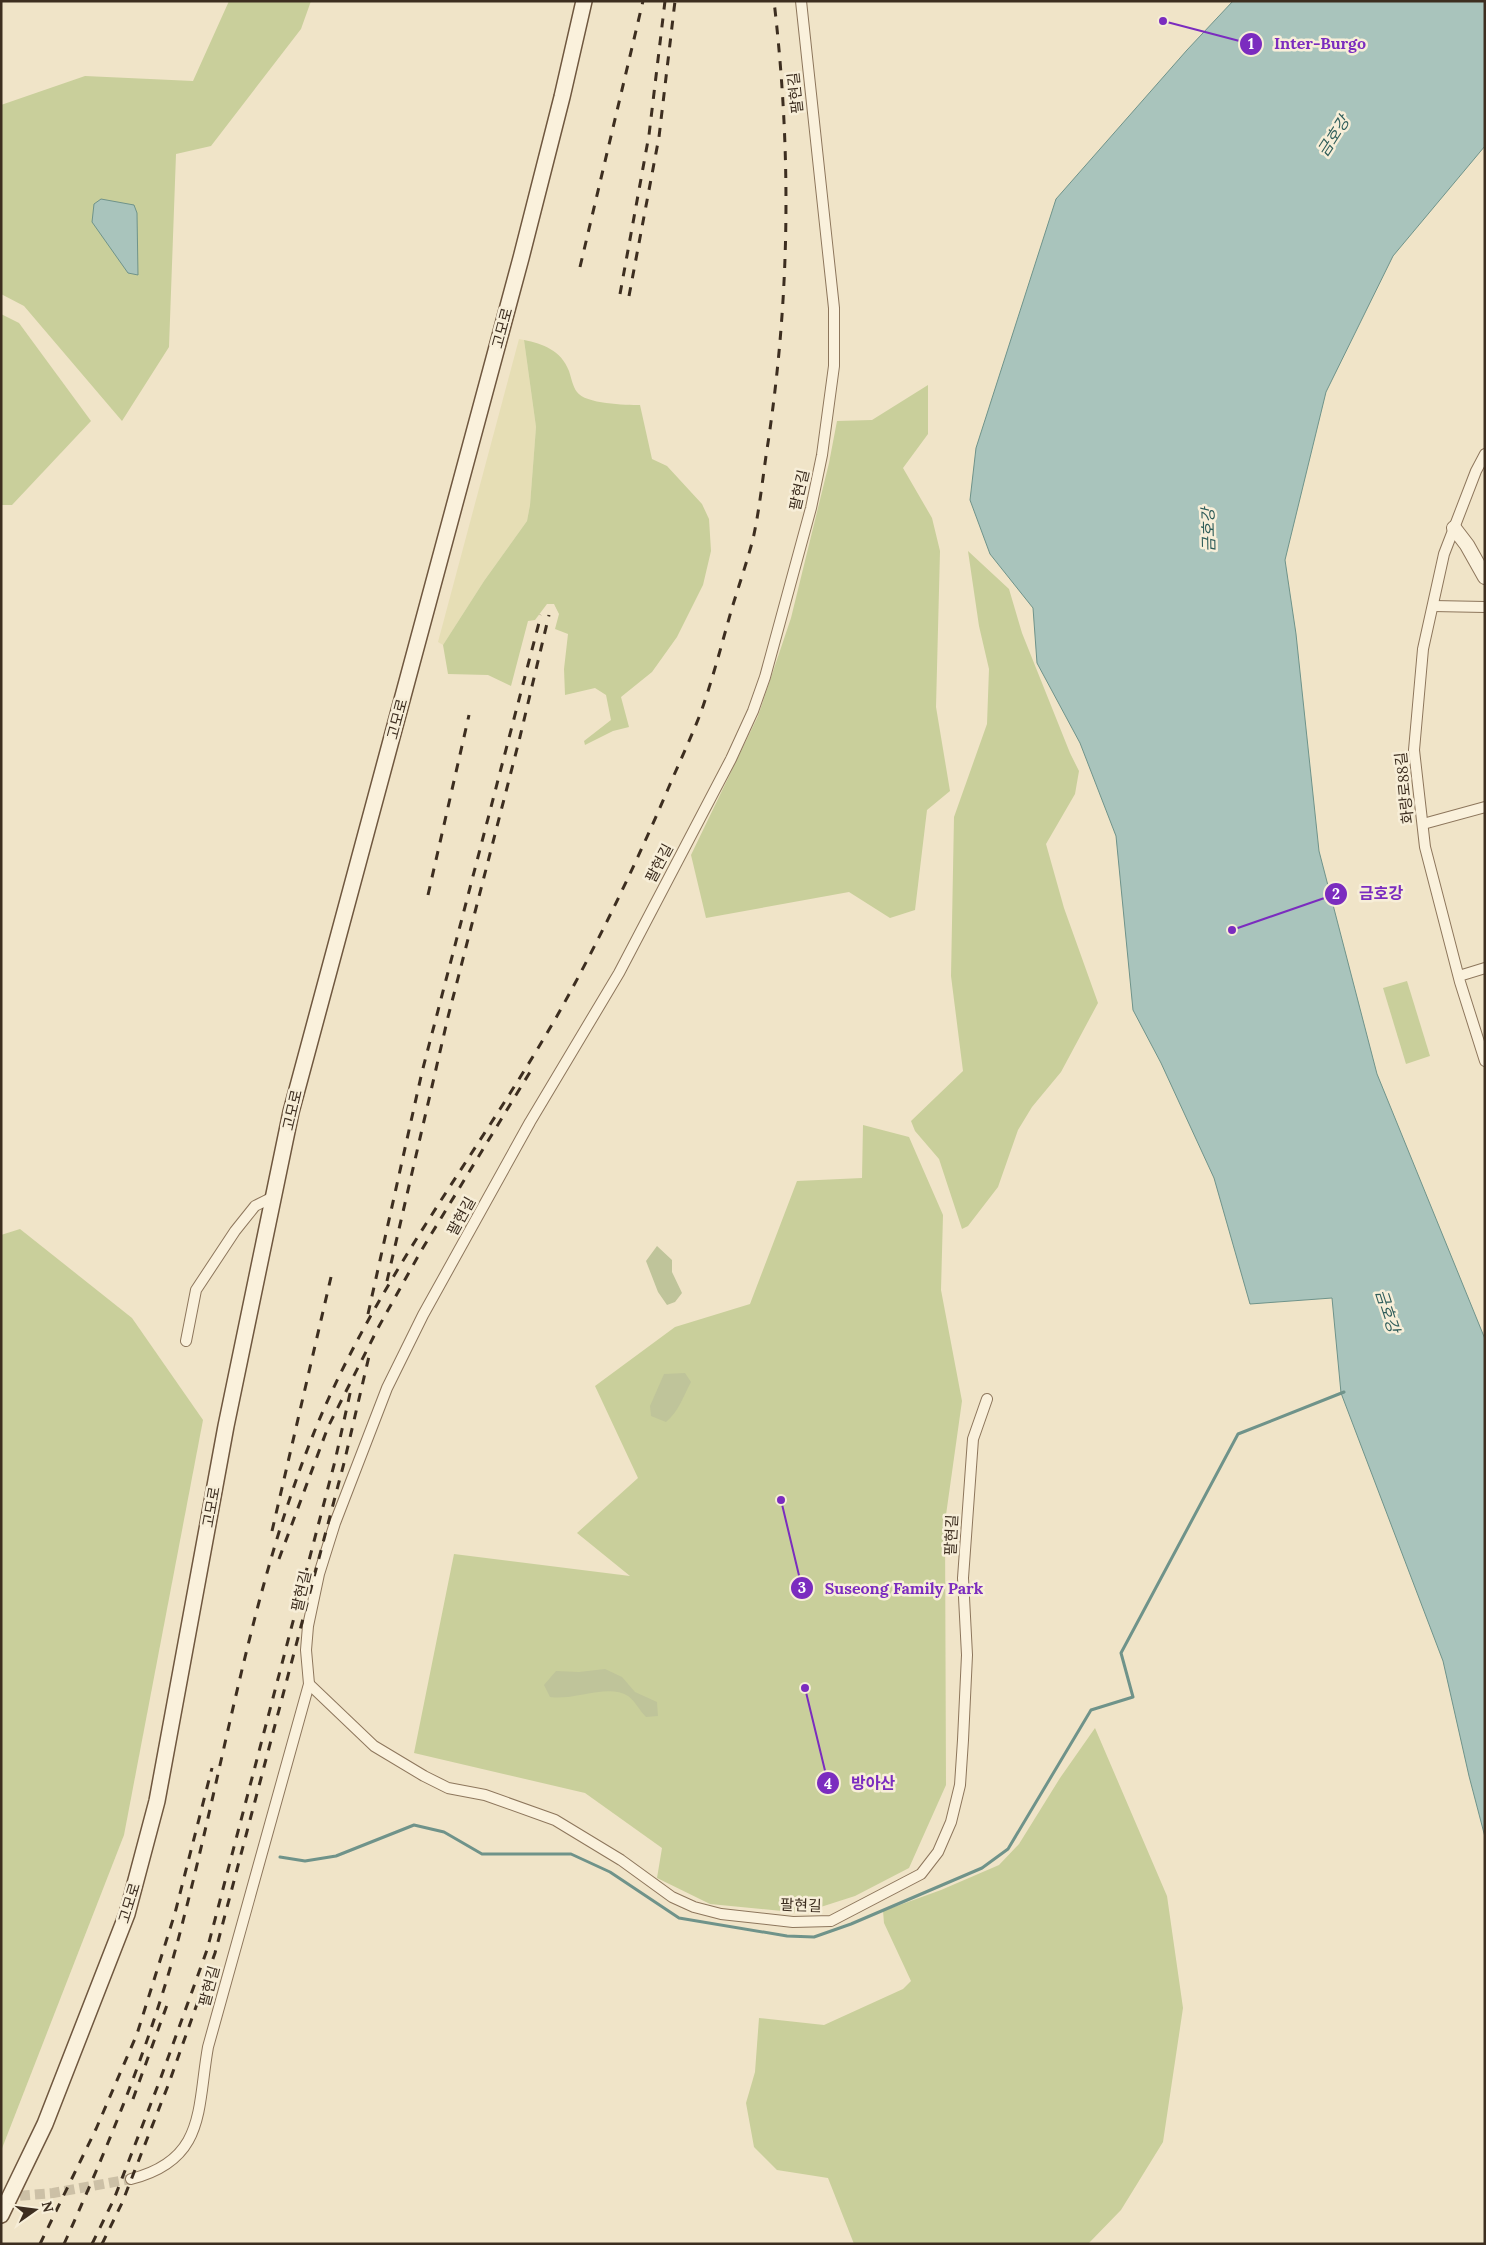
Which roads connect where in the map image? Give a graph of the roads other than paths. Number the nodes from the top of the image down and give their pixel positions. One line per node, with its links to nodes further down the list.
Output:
1 (584, 1): 13 (main road, 고모로)
2 (801, 1): 16 (street, 팔현길)
3 (1485, 454): 4 (street, 화랑로88길)
4 (1454, 528): 5 (street); 6 (street, 화랑로88길)
5 (1485, 577)
6 (1433, 606): 7 (street); 9 (street, 화랑로88길)
7 (1485, 607)
8 (1485, 807): 9 (street)
9 (1422, 824): 11 (street, 화랑로88길)
10 (1485, 968): 11 (street)
11 (1459, 976): 12 (street, 화랑로88길)
12 (1485, 1061)
13 (273, 1197): 14 (street); 18 (main road, 고모로)
14 (186, 1341)
15 (986, 1399): 16 (street, 팔현길)
16 (309, 1684): 17 (street, 팔현길)
17 (131, 2179)
18 (1, 2215)

